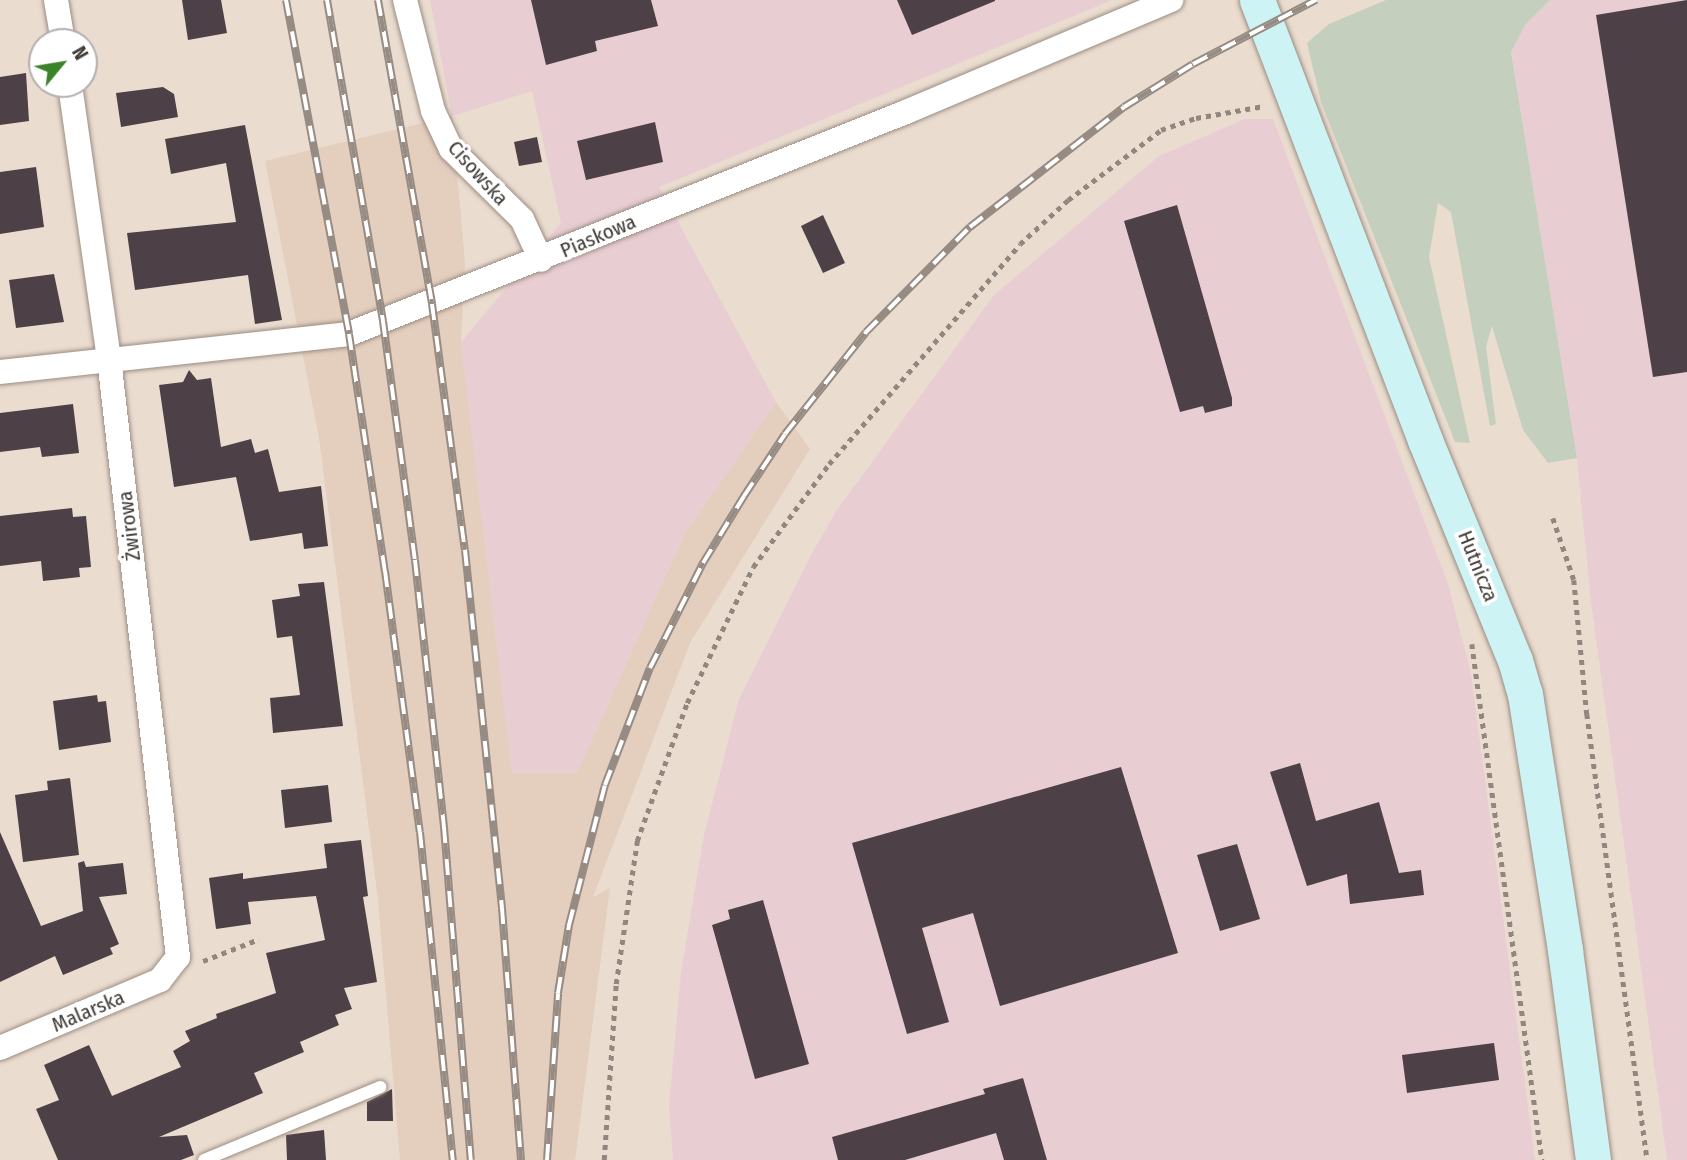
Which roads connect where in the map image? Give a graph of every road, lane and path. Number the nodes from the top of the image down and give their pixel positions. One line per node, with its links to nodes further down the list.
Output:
1 (56, 0): 5 (street)
2 (405, 0): 8 (street, Cisowska)
3 (1171, 0): 8 (street, Piaskowa)
4 (1257, 0): 7 (main road, Hutnicza)
5 (61, 28)
6 (72, 98): 9 (street, Żwirowa)
7 (1297, 106): 18 (path); 20 (main road, Hutnicza)
8 (541, 260): 9 (street, Piaskowa)
9 (109, 359): 10 (street, Piaskowa); 14 (street, Żwirowa)
10 (0, 372)
11 (1553, 518): 21 (path)
12 (1472, 640): 19 (path)
13 (259, 939): 14 (path)
14 (169, 972): 15 (street, Malarska)
15 (0, 1048)
16 (380, 1087): 17 (lane)
17 (204, 1160)
18 (604, 1160)
19 (1542, 1160)
20 (1593, 1160)
21 (1647, 1160)

